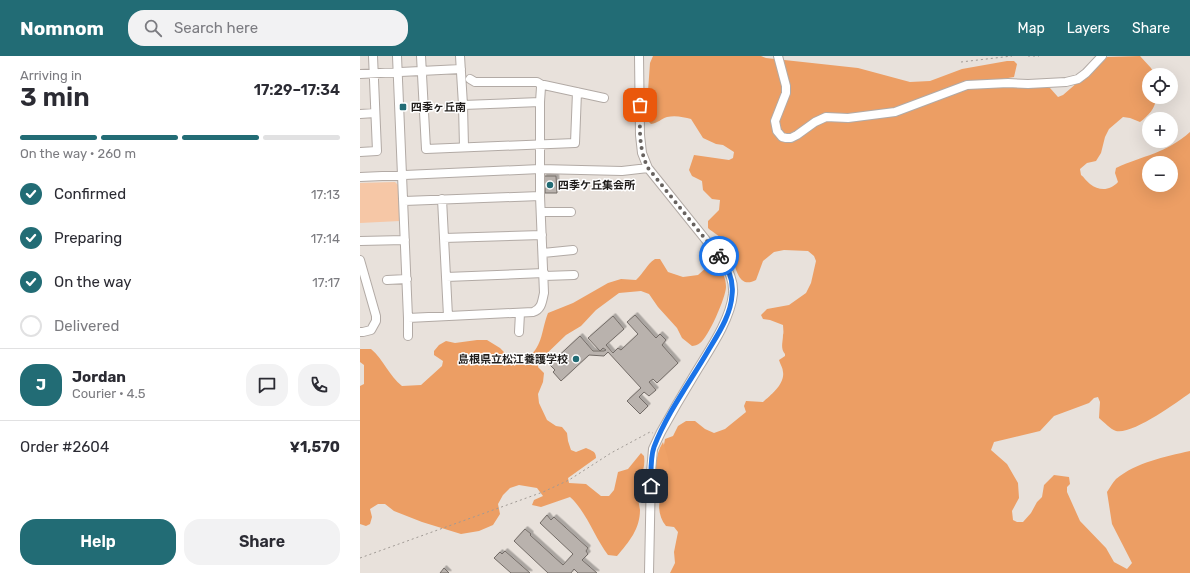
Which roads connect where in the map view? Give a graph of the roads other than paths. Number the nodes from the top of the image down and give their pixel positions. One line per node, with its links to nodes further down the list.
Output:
1 (373, 56): 12 (street)
2 (397, 56): 10 (street)
3 (421, 56): 9 (street)
4 (460, 56): 8 (street)
5 (639, 56): 24 (street)
6 (778, 56): 7 (street)
7 (1102, 56)
8 (461, 69): 9 (street); 18 (street)
9 (422, 71): 10 (street); 22 (street)
10 (398, 72): 12 (street); 26 (street)
11 (360, 74): 12 (street)
12 (374, 74): 19 (street)
13 (470, 79): 14 (street)
14 (542, 85): 15 (street); 17 (street)
15 (577, 92): 16 (street); 21 (street)
16 (604, 98)
17 (540, 102): 18 (street); 21 (street)
18 (463, 105): 22 (street)
19 (375, 113): 20 (street); 23 (street)
20 (360, 114)
21 (539, 144): 22 (street); 25 (street)
22 (464, 147)
23 (360, 152)
24 (648, 168): 25 (street); 51 (street)
25 (540, 170): 26 (street); 28 (street)
26 (402, 175): 27 (street); 30 (street)
27 (360, 177)
28 (540, 196): 29 (street); 31 (street)
29 (442, 199): 30 (street); 34 (street)
30 (404, 201): 35 (street)
31 (541, 212): 32 (street); 33 (street)
32 (571, 212)
33 (542, 235): 34 (street); 38 (street)
34 (444, 238): 42 (street)
35 (405, 240): 36 (street); 43 (street)
36 (360, 241)
37 (573, 250): 38 (street)
38 (543, 253): 40 (street)
39 (360, 260): 48 (street)
40 (544, 275): 41 (street); 42 (street); 45 (street)
41 (574, 275)
42 (446, 277): 46 (street)
43 (407, 279): 44 (street); 47 (street)
44 (387, 280)
45 (520, 313): 46 (street); 49 (street)
46 (448, 316): 47 (street)
47 (408, 318): 50 (street)
48 (360, 332)
49 (518, 332)
50 (408, 336)
51 (649, 573)

